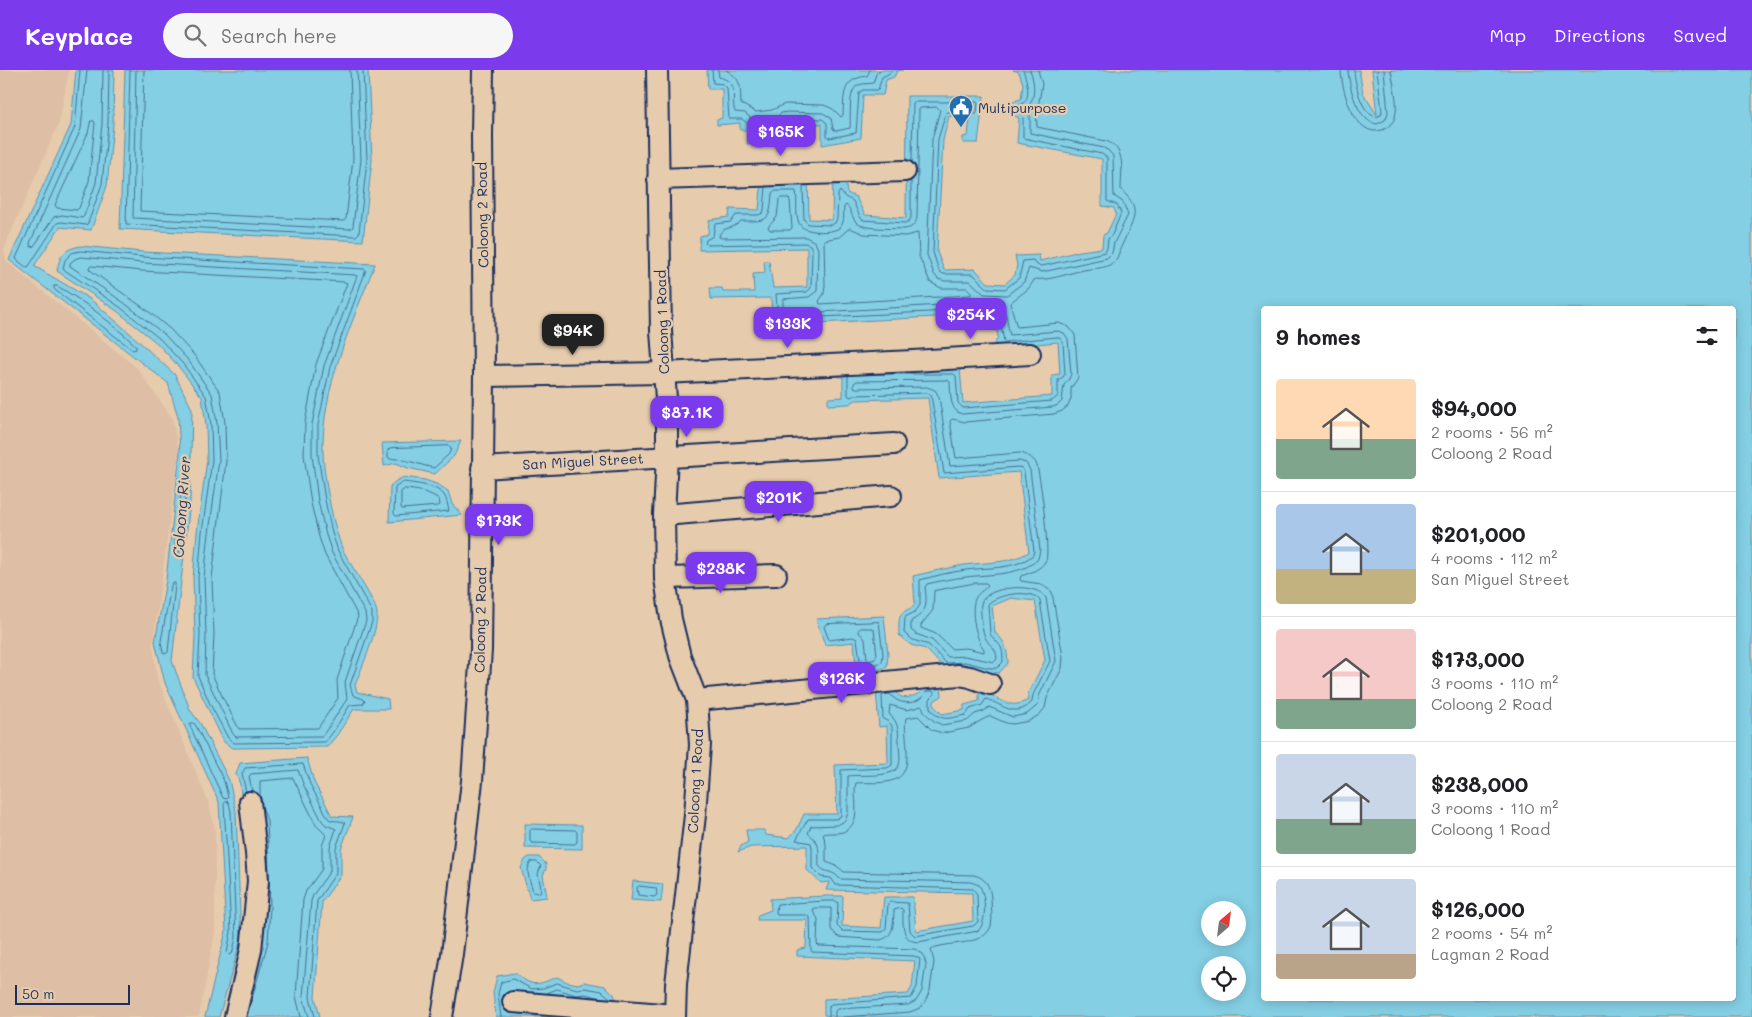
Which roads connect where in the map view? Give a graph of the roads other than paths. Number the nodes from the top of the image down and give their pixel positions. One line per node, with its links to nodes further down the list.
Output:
1 (483, 70): 7 (street, Coloong 2 Road)
2 (657, 70): 4 (street, Coloong 1 Road)
3 (905, 171): 4 (street)
4 (658, 179): 6 (street, Coloong 1 Road)
5 (1030, 354): 6 (street)
6 (663, 373): 7 (street); 9 (street, Coloong 1 Road)
7 (484, 376): 10 (street, Coloong 2 Road)
8 (894, 444): 9 (street, San Miguel Street)
9 (667, 456): 10 (street, San Miguel Street); 12 (street, Coloong 1 Road)
10 (482, 468): 21 (street, Coloong 2 Road)
11 (891, 496): 12 (street)
12 (664, 515): 14 (street, Coloong 1 Road)
13 (776, 575): 14 (street)
14 (665, 578): 16 (street, Coloong 1 Road)
15 (990, 684): 16 (street)
16 (697, 700): 19 (street, Coloong 1 Road)
17 (250, 802): 20 (street)
18 (513, 1002): 19 (street)
19 (675, 1016)
20 (235, 1017)
21 (442, 1017)

